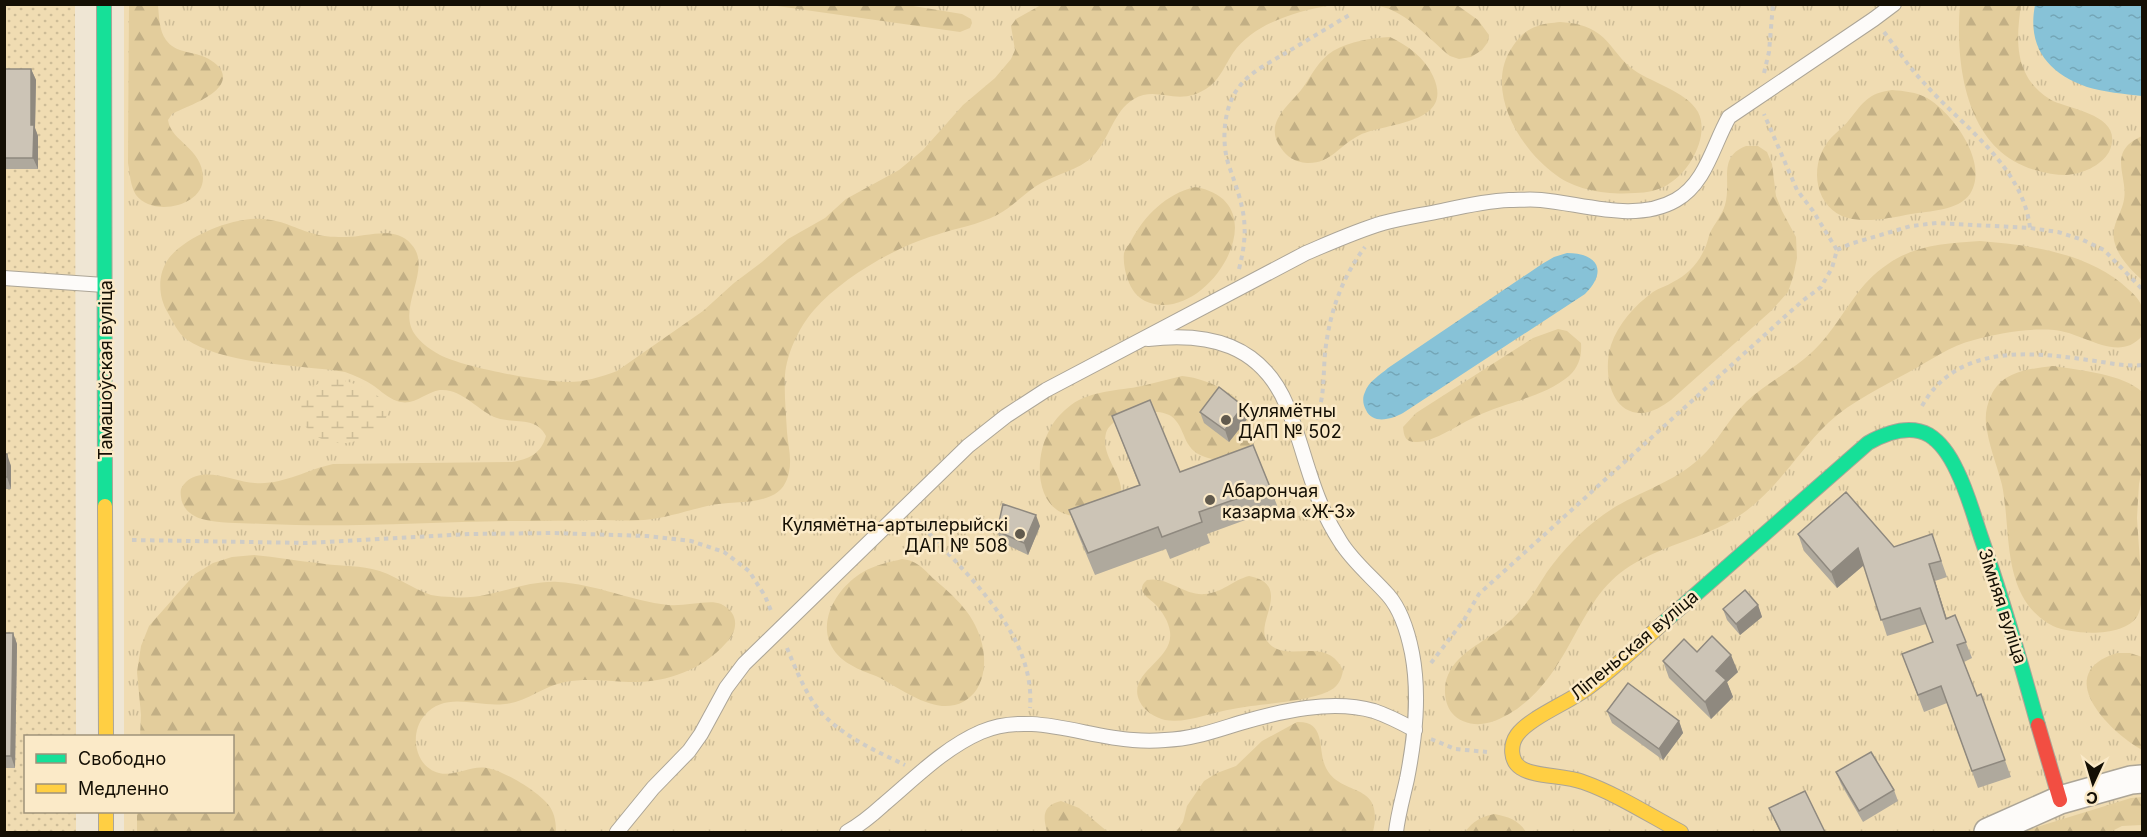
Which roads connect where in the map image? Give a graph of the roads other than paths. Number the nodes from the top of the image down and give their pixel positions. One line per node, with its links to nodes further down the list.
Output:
1 (104, 4): 4 (street, Тамашоўская вуліца)
2 (1894, 4): 5 (lane)
3 (4, 278): 4 (lane)
4 (105, 285): 8 (street, Тамашоўская вуліца)
5 (1139, 340): 7 (lane); 13 (lane)
6 (1916, 430): 10 (street, Зімняя вуліца); 16 (street, Ліпеньская вуліца)
7 (1415, 730): 14 (lane); 15 (lane)
8 (106, 735)
9 (2142, 779): 10 (street)
10 (2060, 800): 17 (street)
11 (106, 813): 12 (street)
12 (106, 832)
13 (617, 832)
14 (847, 832)
15 (1396, 832)
16 (1681, 832)
17 (1988, 832)

